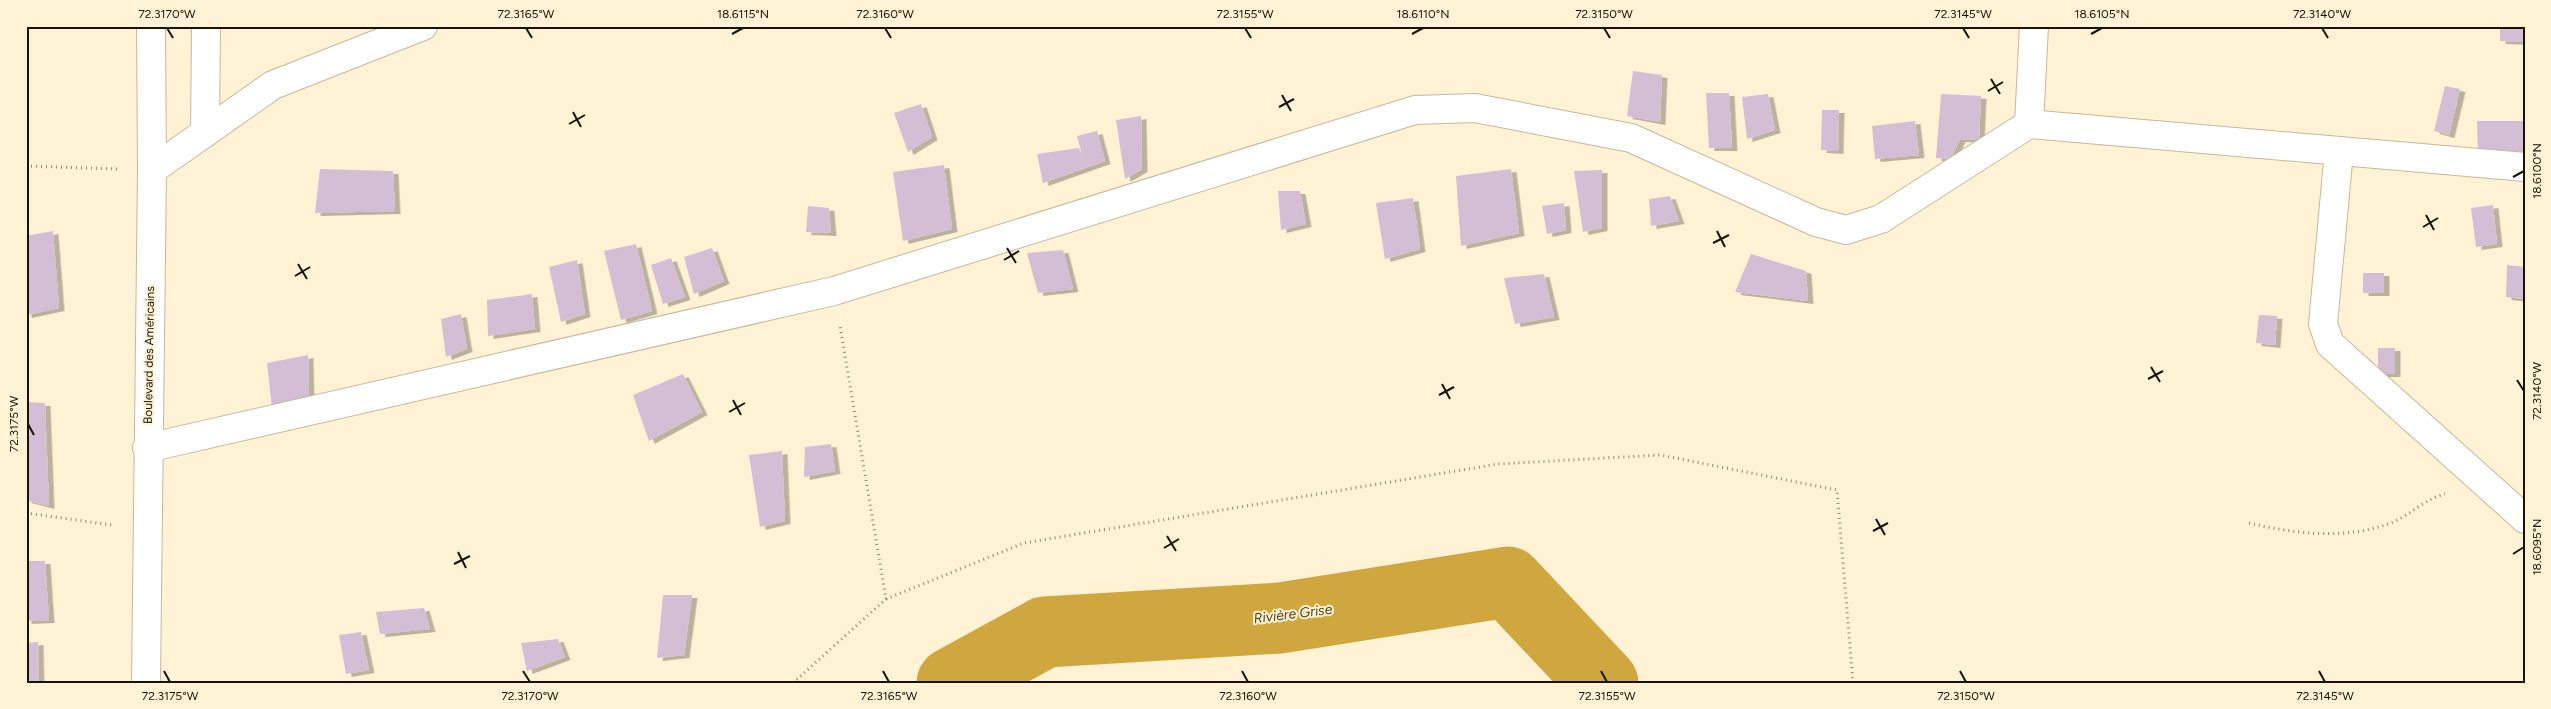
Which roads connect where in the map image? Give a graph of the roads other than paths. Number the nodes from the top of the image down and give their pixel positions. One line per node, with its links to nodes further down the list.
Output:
1 (151, 26): 9 (street, Boulevard des Américains)
2 (206, 26): 6 (street)
3 (423, 26): 6 (street)
4 (2034, 26): 5 (street)
5 (2029, 124): 7 (street); 10 (street)
6 (205, 133): 9 (street)
7 (2339, 151): 8 (street); 11 (street)
8 (2525, 167)
9 (152, 170): 10 (street, Boulevard des Américains)
10 (147, 448): 12 (street, Boulevard des Américains)
11 (2525, 520)
12 (146, 683)

